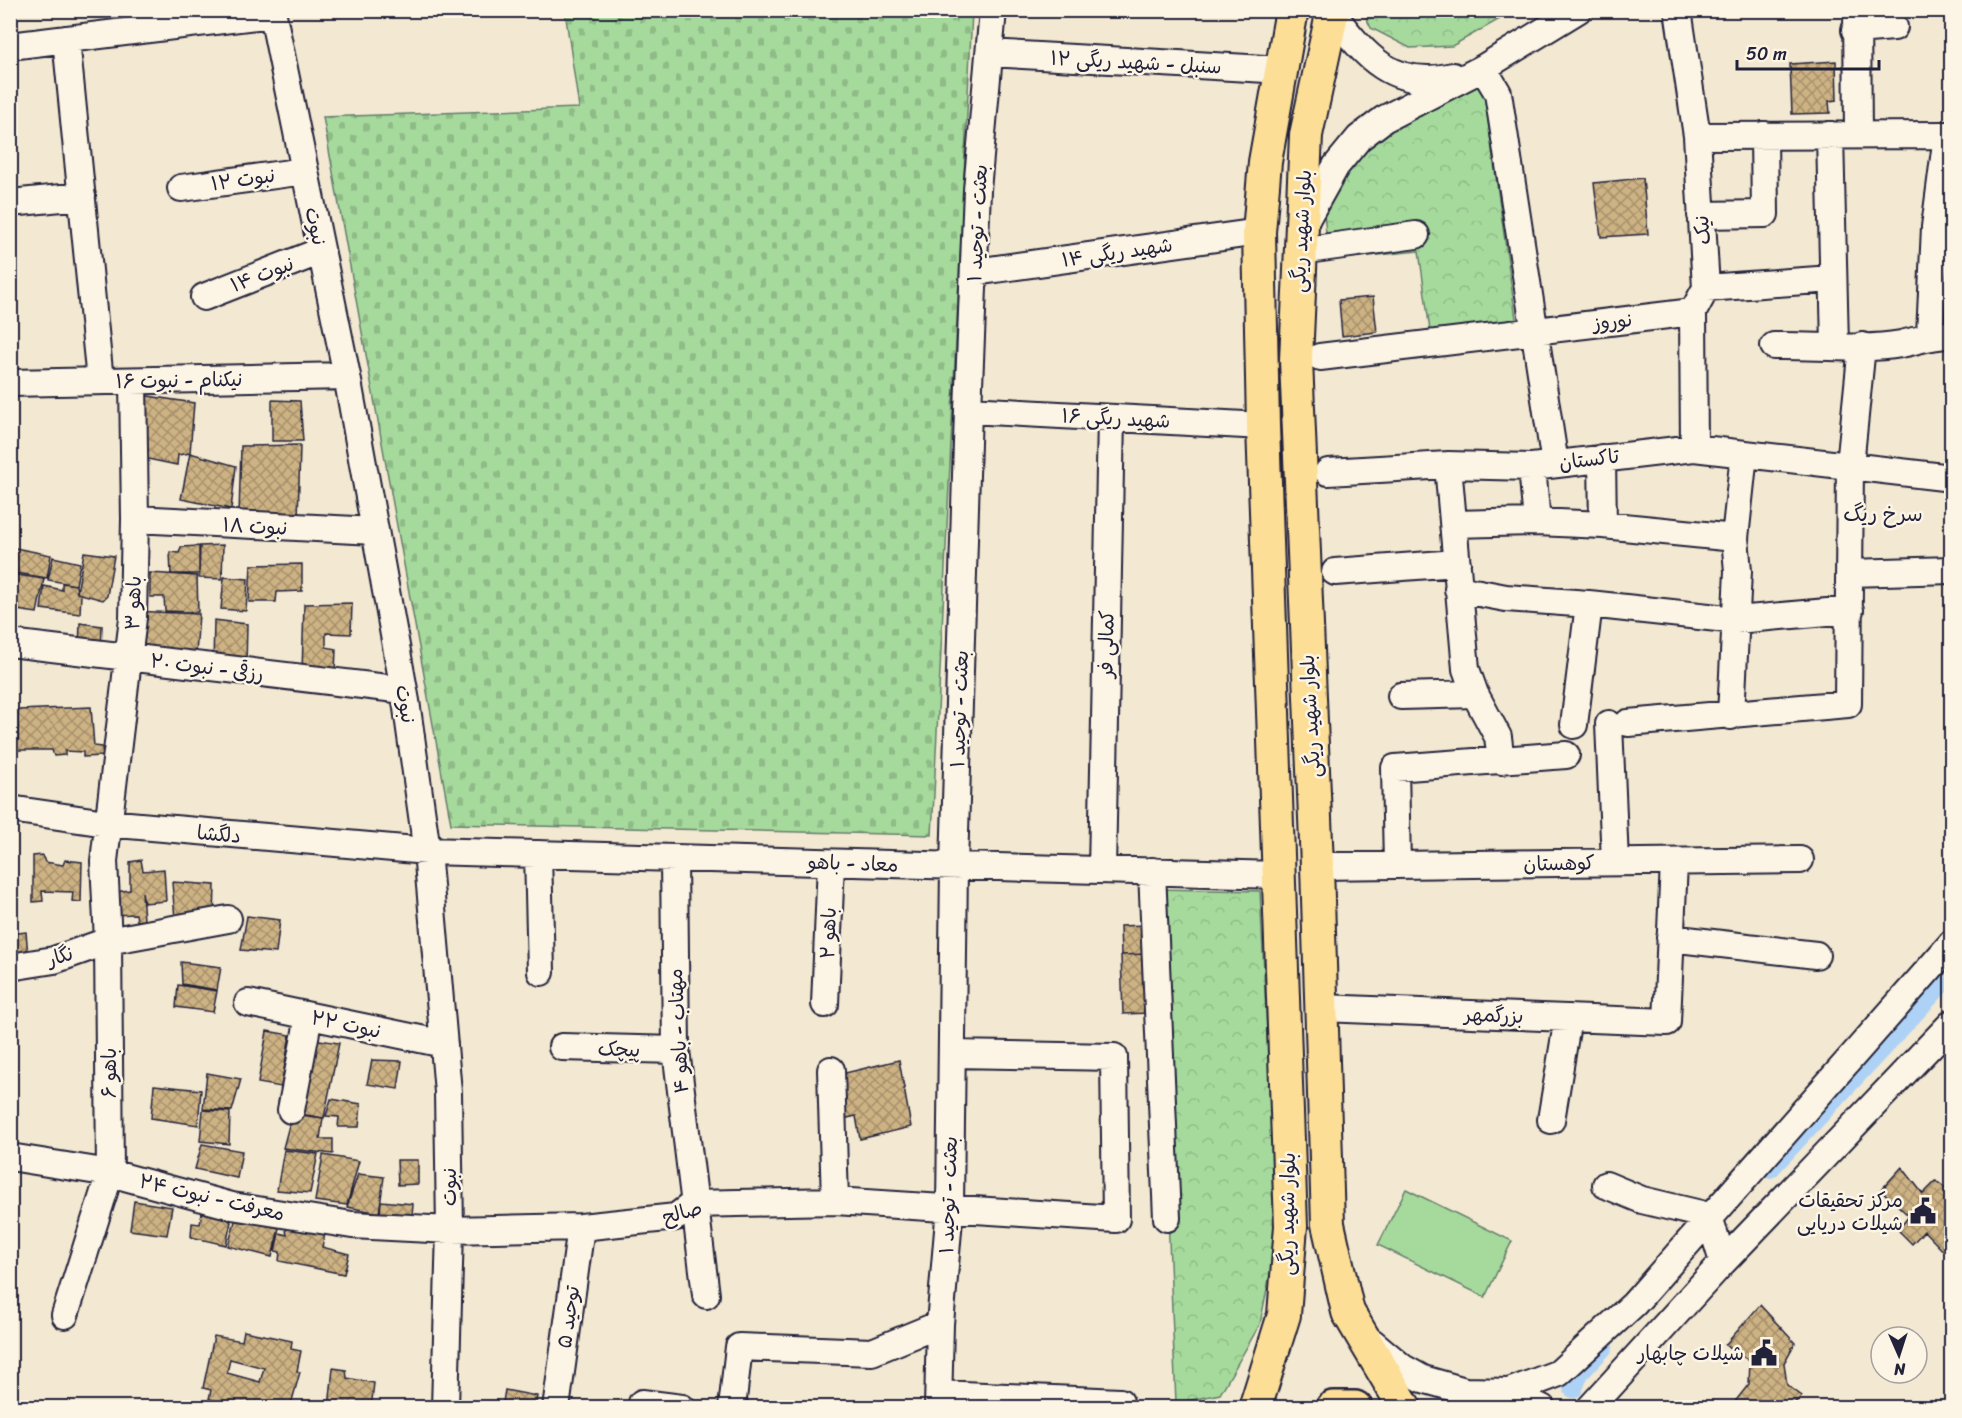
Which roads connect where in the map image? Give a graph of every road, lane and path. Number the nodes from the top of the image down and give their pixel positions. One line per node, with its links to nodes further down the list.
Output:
1 (993, 10): 11 (street, بعثت - توحید ۱)
2 (1292, 10): 13 (main road, بلوار شهید ریگی)
3 (1578, 10): 12 (street)
4 (1678, 10): 17 (street, نیک)
5 (273, 12): 9 (street); 18 (street, نبوت)
6 (1333, 12): 12 (street); 27 (main road, بلوار شهید ریگی)
7 (1856, 20): 8 (street); 16 (street)
8 (1894, 27)
9 (66, 39): 10 (street); 21 (street)
10 (10, 46)
11 (989, 53): 13 (street, سنبل - شهید ریگی ۱۲); 29 (street, بعثت - توحید ۱)
12 (1483, 68): 27 (street); 34 (street)
13 (1283, 70): 25 (main road, بلوار شهید ریگی)
14 (1764, 135): 15 (street); 17 (street); 23 (street)
15 (1830, 135): 16 (street); 30 (street)
16 (1858, 135): 19 (street)
17 (1697, 136): 23 (street, نیک)
18 (305, 171): 20 (street, نبوت ۱۲); 28 (street, نبوت)
19 (1947, 179): 24 (street)
20 (181, 188)
21 (82, 196): 22 (street); 41 (street)
22 (10, 203)
23 (1701, 215): 31 (street, نیک)
24 (1943, 229): 35 (street)
25 (1259, 232): 29 (street, شهید ریگی ۱۴); 46 (main road, بلوار شهید ریگی)
26 (1416, 236): 27 (street)
27 (1300, 241): 89 (main road, بلوار شهید ریگی)
28 (321, 251): 32 (street, نبوت ۱۴); 40 (street, نبوت)
29 (975, 272): 44 (street, بعثت - توحید ۱)
30 (1832, 279): 31 (street); 36 (street)
31 (1706, 288): 33 (street)
32 (204, 297)
33 (1693, 312): 34 (street, نوروز); 47 (street)
34 (1533, 330): 39 (street, نوروز); 51 (street)
35 (1941, 335): 38 (street)
36 (1835, 345): 37 (street); 38 (street)
37 (1774, 346)
38 (1862, 346): 52 (street)
39 (1320, 357)
40 (347, 376): 42 (street, نیکنام - نبوت ۱۶); 59 (street, نبوت)
41 (100, 381): 42 (street, نیکنام - نبوت ۱۶); 43 (street, نیکنام - نبوت ۱۶)
42 (133, 381): 55 (street, باهو ۳)
43 (10, 383)
44 (968, 410): 45 (street, شهید ریگی ۱۶); 88 (street, بعثت - توحید ۱)
45 (1111, 418): 46 (street, شهید ریگی ۱۶); 90 (street, کمالی فر)
46 (1263, 426): 92 (main road, بلوار شهید ریگی)
47 (1694, 448): 48 (street, تاکستان); 49 (street, تاکستان)
48 (1744, 453): 52 (street, تاکستان); 60 (street)
49 (1602, 458): 51 (street, تاکستان); 58 (street)
50 (1448, 465): 51 (street, تاکستان); 53 (street, تاکستان); 57 (street)
51 (1544, 465): 56 (street)
52 (1850, 465): 54 (street, تاکستان); 64 (street)
53 (1328, 472)
54 (1952, 478)
55 (135, 519): 59 (street, نبوت ۱۸); 70 (street, باهو ۳)
56 (1538, 522): 57 (street); 58 (street)
57 (1454, 524): 61 (street)
58 (1603, 525): 60 (street)
59 (375, 531): 71 (street, نبوت)
60 (1735, 538): 68 (street)
61 (1457, 562): 63 (street); 65 (street)
62 (1952, 570): 64 (street)
63 (1335, 572)
64 (1850, 573): 67 (street)
65 (1458, 590): 66 (street); 72 (street)
66 (1589, 603): 68 (street); 75 (street)
67 (1850, 610): 68 (street); 74 (street)
68 (1736, 620): 74 (street)
69 (10, 643): 70 (street, رزقی - نبوت ۲۰)
70 (130, 658): 71 (street, رزقی - نبوت ۲۰); 79 (street, باهو ۳)
71 (404, 690): 80 (street, نبوت)
72 (1475, 694): 73 (street); 77 (street)
73 (1401, 696)
74 (1731, 716): 84 (street)
75 (1574, 725)
76 (1566, 755): 77 (street)
77 (1502, 761): 87 (street)
78 (10, 809): 79 (street, دلگشا)
79 (106, 824): 80 (street, دلگشا); 95 (street, باهو ۶)
80 (428, 851): 81 (street, معاد - باهو); 106 (street, نبوت)
81 (538, 854): 82 (street, معاد - باهو); 99 (street)
82 (674, 858): 86 (street, معاد - باهو); 108 (street, مهتاب - باهو ۴)
83 (1800, 860): 85 (street, کوهستان)
84 (1615, 862): 85 (street, کوهستان); 87 (street, کوهستان)
85 (1674, 862): 94 (street)
86 (831, 863): 88 (street, معاد - باهو); 101 (street, باهو ۲)
87 (1397, 865): 89 (street, کوهستان)
88 (954, 866): 90 (street, معاد - باهو); 109 (street, بعثت - توحید ۱)
89 (1317, 866): 102 (main road, بلوار شهید ریگی)
90 (1102, 870): 91 (street, معاد - باهو)
91 (1152, 872): 92 (street, معاد - باهو); 120 (street)
92 (1278, 875): 136 (main road, بلوار شهید ریگی)
93 (228, 919): 95 (street, نگار)
94 (1670, 938): 97 (street); 104 (street, بزرگمهر)
95 (108, 941): 98 (street, نگار); 114 (street, باهو ۶)
96 (1952, 943): 119 (street)
97 (1816, 955)
98 (10, 967)
99 (542, 972)
100 (248, 1003): 103 (street, نبوت ۲۲)
101 (825, 1004)
102 (1322, 1008): 104 (street, بزرگمهر); 127 (main road, بلوار شهید ریگی)
103 (309, 1016): 106 (street, نبوت ۲۲); 111 (street)
104 (1568, 1018): 112 (street)
105 (1952, 1023): 123 (street)
106 (444, 1044): 122 (street, نبوت)
107 (562, 1047): 108 (street, پیچک)
108 (676, 1050): 117 (street, مهتاب - باهو ۴)
109 (951, 1054): 118 (street, بعثت - توحید ۱); 118 (street, صالح)
110 (831, 1070): 116 (street)
111 (291, 1110)
112 (1551, 1120)
113 (10, 1157): 114 (street, معرفت - نبوت ۲۴)
114 (110, 1173): 122 (street, معرفت - نبوت ۲۴); 125 (street, باهو ۶)
115 (1606, 1185): 119 (street)
116 (835, 1201): 117 (street, صالح); 118 (street, صالح)
117 (693, 1204): 121 (street, صالح); 124 (street, مهتاب - باهو ۴)
118 (950, 1207): 126 (street, بعثت - توحید ۱)
119 (1709, 1216): 123 (street); 128 (street)
120 (1167, 1218)
121 (580, 1227): 122 (street, صالح); 132 (street, توحید ۵)
122 (450, 1230): 131 (street, نبوت)
123 (1723, 1263): 142 (street)
124 (706, 1295)
125 (65, 1315)
126 (940, 1324): 129 (street, بعثت - توحید ۱); 135 (street)
127 (1360, 1329): 128 (street); 139 (main road, بلوار شهید ریگی)
128 (1509, 1392): 140 (street); 141 (street)
129 (938, 1401): 130 (street)
130 (1119, 1402)
131 (446, 1407)
132 (556, 1407)
133 (642, 1407): 134 (street)
134 (682, 1407)
135 (732, 1407)
136 (1256, 1407)
137 (1333, 1407): 138 (highway)
138 (1355, 1407)
139 (1405, 1407)
140 (1483, 1407)
141 (1542, 1407)
142 (1590, 1407)

